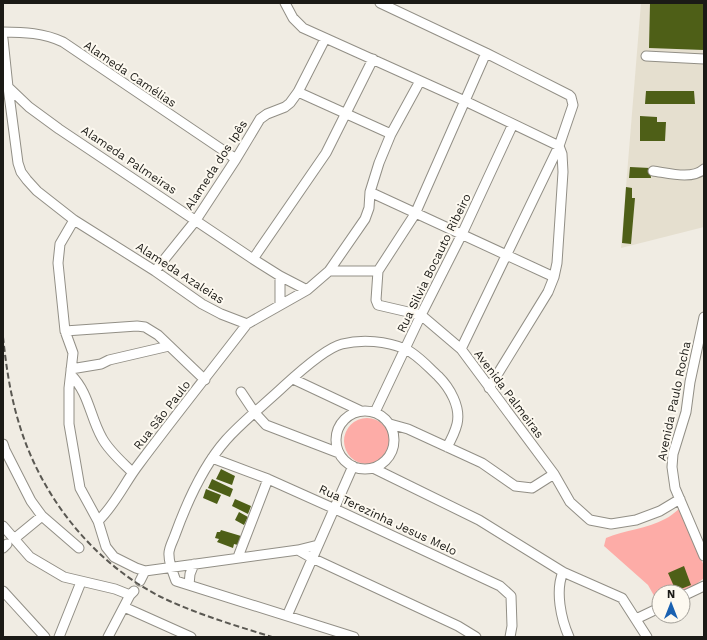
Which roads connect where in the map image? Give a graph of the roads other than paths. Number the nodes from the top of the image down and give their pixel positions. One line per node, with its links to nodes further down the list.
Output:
1 (285, 3): 5 (street)
2 (380, 3): 6 (street)
3 (3, 32): 18 (street, Alameda Camélias)
4 (3, 39): 11 (street)
5 (325, 39): 8 (street); 12 (street, Alameda dos Ipês)
6 (486, 53): 13 (street); 17 (street)
7 (646, 56): 9 (street)
8 (373, 59): 10 (street); 14 (street)
9 (704, 59)
10 (420, 81): 13 (street); 16 (street)
11 (8, 87): 23 (street, Alameda Azaleias); 24 (street, Alameda Palmeiras)
12 (298, 92): 14 (street); 18 (street, Alameda dos Ipês)
13 (466, 101): 15 (street); 22 (street)
14 (346, 115): 16 (street); 27 (street)
15 (513, 124): 17 (street); 25 (street, Rua Silvia Bocauto Ribeiro)
16 (391, 134): 21 (street)
17 (559, 146): 26 (street); 32 (street)
18 (236, 159): 24 (street, Alameda dos Ipês)
19 (704, 169): 20 (street)
20 (654, 171)
21 (370, 192): 22 (street); 29 (street)
22 (415, 214): 25 (street); 30 (street)
23 (74, 220): 28 (street, Alameda Azaleias); 38 (street)
24 (196, 220): 27 (street, Alameda Palmeiras); 28 (street, Alameda dos Ipês)
25 (462, 234): 26 (street); 35 (street, Rua Silvia Bocauto Ribeiro)
26 (506, 256): 32 (street); 41 (street)
27 (253, 259): 31 (street, Alameda Palmeiras)
28 (155, 271): 37 (street, Alameda Azaleias)
29 (329, 271): 30 (street); 33 (street)
30 (378, 271): 35 (street, Avenida Palmeiras)
31 (280, 276): 33 (street, Alameda Palmeiras); 34 (street)
32 (554, 277): 45 (street)
33 (307, 290): 34 (street)
34 (280, 305): 37 (street)
35 (421, 315): 40 (street, Rua Silvia Bocauto Ribeiro); 41 (street, Avenida Palmeiras)
36 (704, 316): 62 (street, Avenida Paulo Rocha)
37 (247, 324): 44 (street, Rua São Paulo)
38 (65, 331): 39 (street); 42 (street)
39 (169, 346): 42 (street); 44 (street)
40 (406, 349): 43 (street); 48 (street, Rua Silvia Bocauto Ribeiro); 53 (street)
41 (461, 349): 45 (street, Avenida Palmeiras)
42 (71, 369): 59 (street); 65 (street)
43 (293, 378): 47 (street); 49 (street)
44 (205, 380): 59 (street, Rua São Paulo)
45 (489, 388): 60 (street, Avenida Palmeiras)
46 (241, 392): 49 (street)
47 (361, 411): 48 (street); 55 (street)
48 (375, 412): 50 (street)
49 (255, 413): 55 (street); 56 (street)
50 (390, 424): 51 (street); 52 (street)
51 (408, 429): 52 (street); 53 (street)
52 (394, 435): 58 (street)
53 (448, 447): 60 (street)
54 (4, 449): 64 (street)
55 (339, 453): 57 (street)
56 (212, 458): 61 (street, Rua Terezinha Jesus Melo); 75 (street)
57 (353, 466): 58 (street); 63 (street)
58 (373, 468): 77 (street)
59 (132, 472): 65 (street, Rua São Paulo)
60 (554, 474): 62 (street, Avenida Palmeiras)
61 (268, 479): 63 (street, Rua Terezinha Jesus Melo); 72 (street)
62 (680, 500): 71 (street, Avenida Paulo Rocha)
63 (335, 508): 68 (street); 94 (street, Rua Terezinha Jesus Melo)
64 (42, 516): 67 (street); 69 (street)
65 (98, 521): 76 (street)
66 (3, 526): 67 (street)
67 (8, 544): 79 (street)
68 (318, 545): 70 (street); 73 (street)
69 (79, 548)
70 (298, 550): 72 (street); 73 (street)
71 (703, 550)
72 (238, 557): 74 (street)
73 (312, 558): 86 (street); 93 (street)
74 (194, 564): 75 (street); 80 (street)
75 (171, 568): 76 (street); 80 (street)
76 (145, 571): 78 (street)
77 (563, 572): 87 (street); 95 (street)
78 (140, 581)
79 (82, 582): 84 (street); 89 (street)
80 (189, 585): 86 (street)
81 (704, 586): 83 (street)
82 (3, 591): 88 (street)
83 (691, 592)
84 (124, 606): 90 (street); 91 (street)
85 (651, 612): 87 (street)
86 (287, 616): 92 (street)
87 (636, 619): 96 (street)
88 (45, 637)
89 (59, 637)
90 (108, 637)
91 (191, 637)
92 (354, 637)
93 (476, 637)
94 (510, 637)
95 (569, 637)
96 (647, 637)

